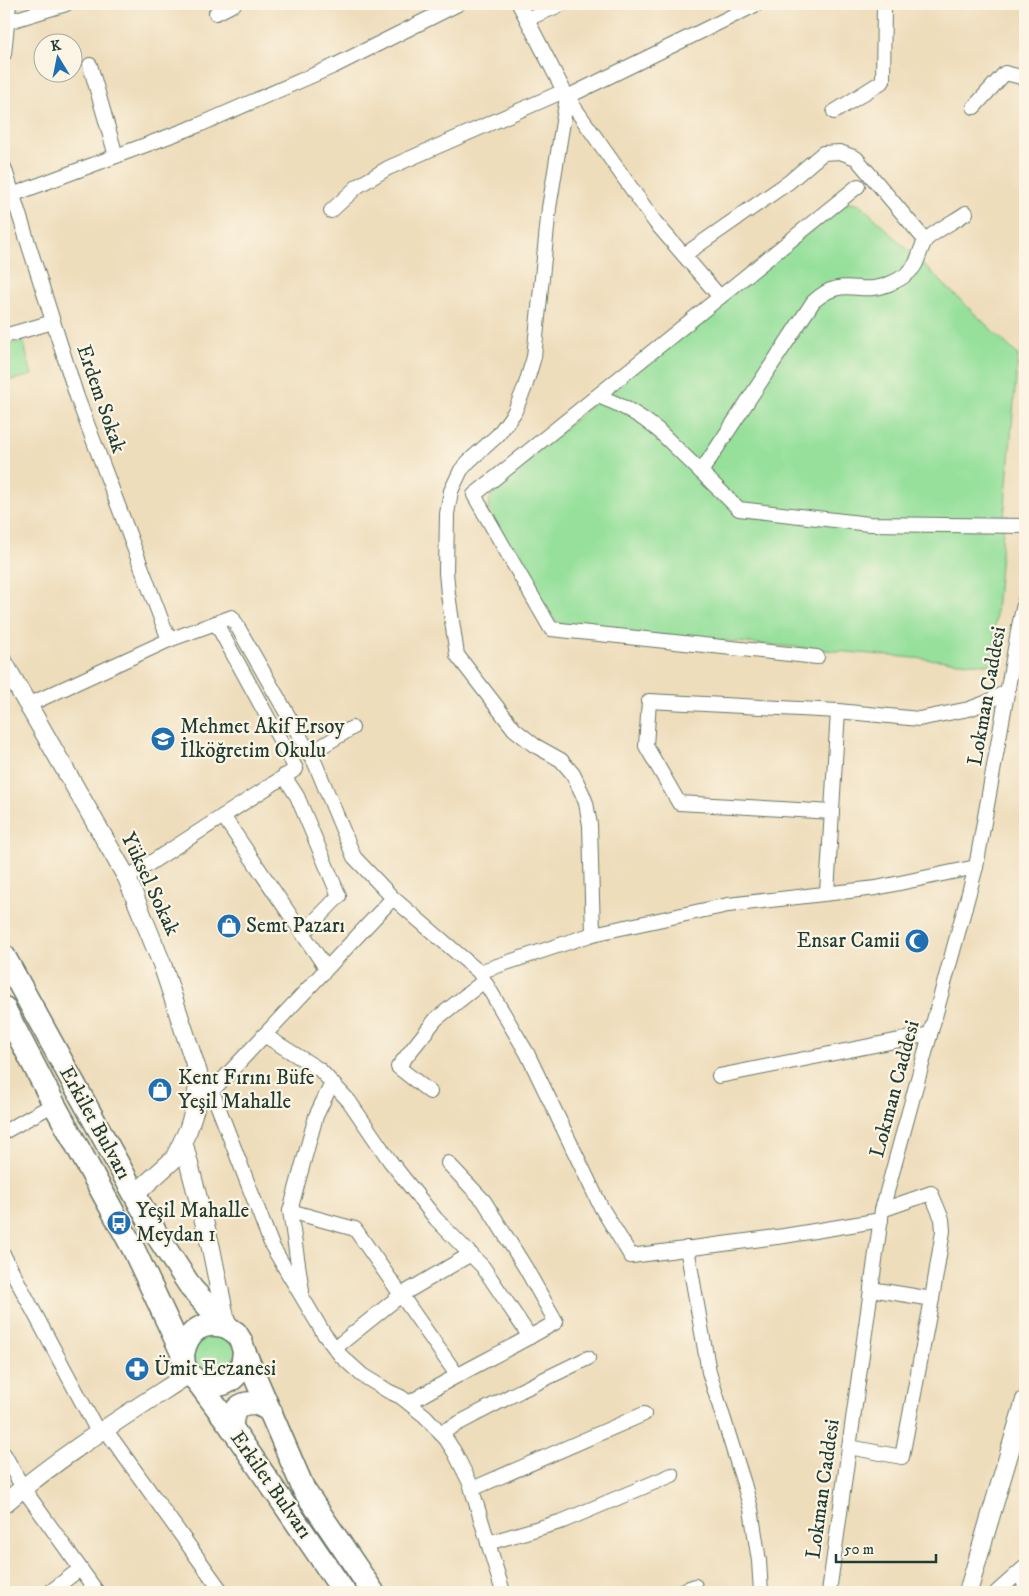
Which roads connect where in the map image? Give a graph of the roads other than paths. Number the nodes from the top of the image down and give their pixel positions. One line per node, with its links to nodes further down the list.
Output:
1 (9, 4): 11 (street)
2 (66, 4): 11 (street)
3 (234, 4): 9 (street)
4 (458, 4): 18 (street)
5 (519, 4): 10 (street)
6 (562, 4): 10 (street)
7 (757, 4): 15 (street)
8 (884, 4): 17 (street)
9 (216, 13)
10 (527, 19): 15 (street)
11 (7, 22): 12 (street)
12 (4, 54)
13 (90, 65): 18 (street)
14 (1025, 78): 16 (street)
15 (566, 94): 22 (street); 25 (street); 51 (street)
16 (974, 107)
17 (834, 112)
18 (116, 156): 21 (street)
19 (4, 167): 21 (street, Erdem Sokak)
20 (858, 186): 26 (street)
21 (8, 196): 27 (street, Erdem Sokak)
22 (331, 211)
23 (966, 213): 24 (street)
24 (925, 240): 25 (street); 30 (street)
25 (684, 255): 26 (street)
26 (720, 297): 29 (street)
27 (54, 322): 28 (street); 35 (street, Erdem Sokak)
28 (4, 336)
29 (598, 396): 30 (street); 36 (street)
30 (701, 472): 31 (street)
31 (1025, 526)
32 (1025, 600): 34 (street, Lokman Caddesi)
33 (216, 623): 35 (street); 42 (street); 43 (street)
34 (1022, 628): 38 (street, Lokman Caddesi)
35 (169, 640): 39 (street)
36 (817, 657)
37 (4, 663): 39 (street, Yüksel Sokak)
38 (1008, 691): 40 (street); 46 (street, Lokman Caddesi)
39 (28, 705): 47 (street, Yüksel Sokak)
40 (838, 711): 44 (street); 44 (street)
41 (352, 728): 42 (street)
42 (309, 754): 49 (street)
43 (284, 776): 45 (street); 50 (street)
44 (832, 812): 48 (street)
45 (223, 816): 47 (street); 50 (street)
46 (976, 867): 48 (street); 56 (street, Lokman Caddesi)
47 (127, 878): 61 (street, Yüksel Sokak)
48 (828, 893): 51 (street)
49 (393, 898): 53 (street); 54 (street)
50 (302, 933): 53 (street)
51 (593, 934): 54 (street)
52 (4, 956): 67 (main road, Erkilet Bulvarı)
53 (326, 968): 57 (street)
54 (482, 977): 60 (street); 71 (street)
55 (4, 1008): 62 (main road, Erkilet Bulvarı)
56 (930, 1034): 58 (street); 69 (street, Lokman Caddesi)
57 (264, 1035): 59 (street); 61 (street)
58 (719, 1076)
59 (332, 1083): 68 (street); 72 (street)
60 (430, 1092)
61 (205, 1094): 64 (street, Yüksel Sokak); 76 (street)
62 (54, 1104): 63 (street); 83 (main road, Erkilet Bulvarı)
63 (4, 1132)
64 (183, 1141): 65 (street, Yüksel Sokak); 78 (street)
65 (174, 1159): 67 (street, Yüksel Sokak); 70 (street)
66 (448, 1163): 79 (street)
67 (134, 1195): 70 (main road, Erkilet Bulvarı)
68 (290, 1211): 75 (street); 76 (street)
69 (882, 1215): 71 (street); 74 (street, Lokman Caddesi); 77 (street)
70 (158, 1237): 78 (main road, Erkilet Bulvarı)
71 (687, 1248): 110 (street)
72 (471, 1254): 75 (street); 79 (street)
73 (4, 1256): 90 (street)
74 (871, 1290): 77 (street); 92 (street, Lokman Caddesi)
75 (401, 1295): 80 (street); 84 (street)
76 (302, 1297): 80 (street)
77 (932, 1299): 92 (street)
78 (227, 1327): 81 (main road, Erkilet Bulvarı); 83 (main road)
79 (530, 1337): 84 (street)
80 (335, 1348): 86 (street)
81 (244, 1351): 83 (main road); 87 (main road, Erkilet Bulvarı)
82 (588, 1358): 91 (street)
83 (190, 1370): 89 (main road, Erkilet Bulvarı); 90 (street)
84 (457, 1375): 86 (street)
85 (1025, 1400): 112 (street)
86 (409, 1403): 91 (street)
87 (271, 1412): 89 (main road); 107 (main road, Erkilet Bulvarı)
88 (644, 1414): 96 (street)
89 (232, 1428): 106 (main road, Erkilet Bulvarı)
90 (102, 1431): 95 (street); 105 (street)
91 (440, 1433): 96 (street)
92 (849, 1447): 111 (street, Lokman Caddesi)
93 (4, 1454): 95 (street)
94 (672, 1475): 98 (street)
95 (23, 1488): 97 (street); 99 (street)
96 (472, 1489): 98 (street)
97 (4, 1504)
98 (488, 1544): 108 (street)
99 (80, 1569): 103 (street); 104 (street)
100 (1023, 1569): 102 (street); 113 (street)
101 (695, 1586): 109 (street)
102 (1025, 1587)
103 (50, 1592)
104 (97, 1592)
105 (222, 1592)
106 (344, 1592)
107 (373, 1592)
108 (503, 1592)
109 (678, 1592)
110 (760, 1592)
111 (828, 1592)
112 (968, 1592)
113 (997, 1592)

